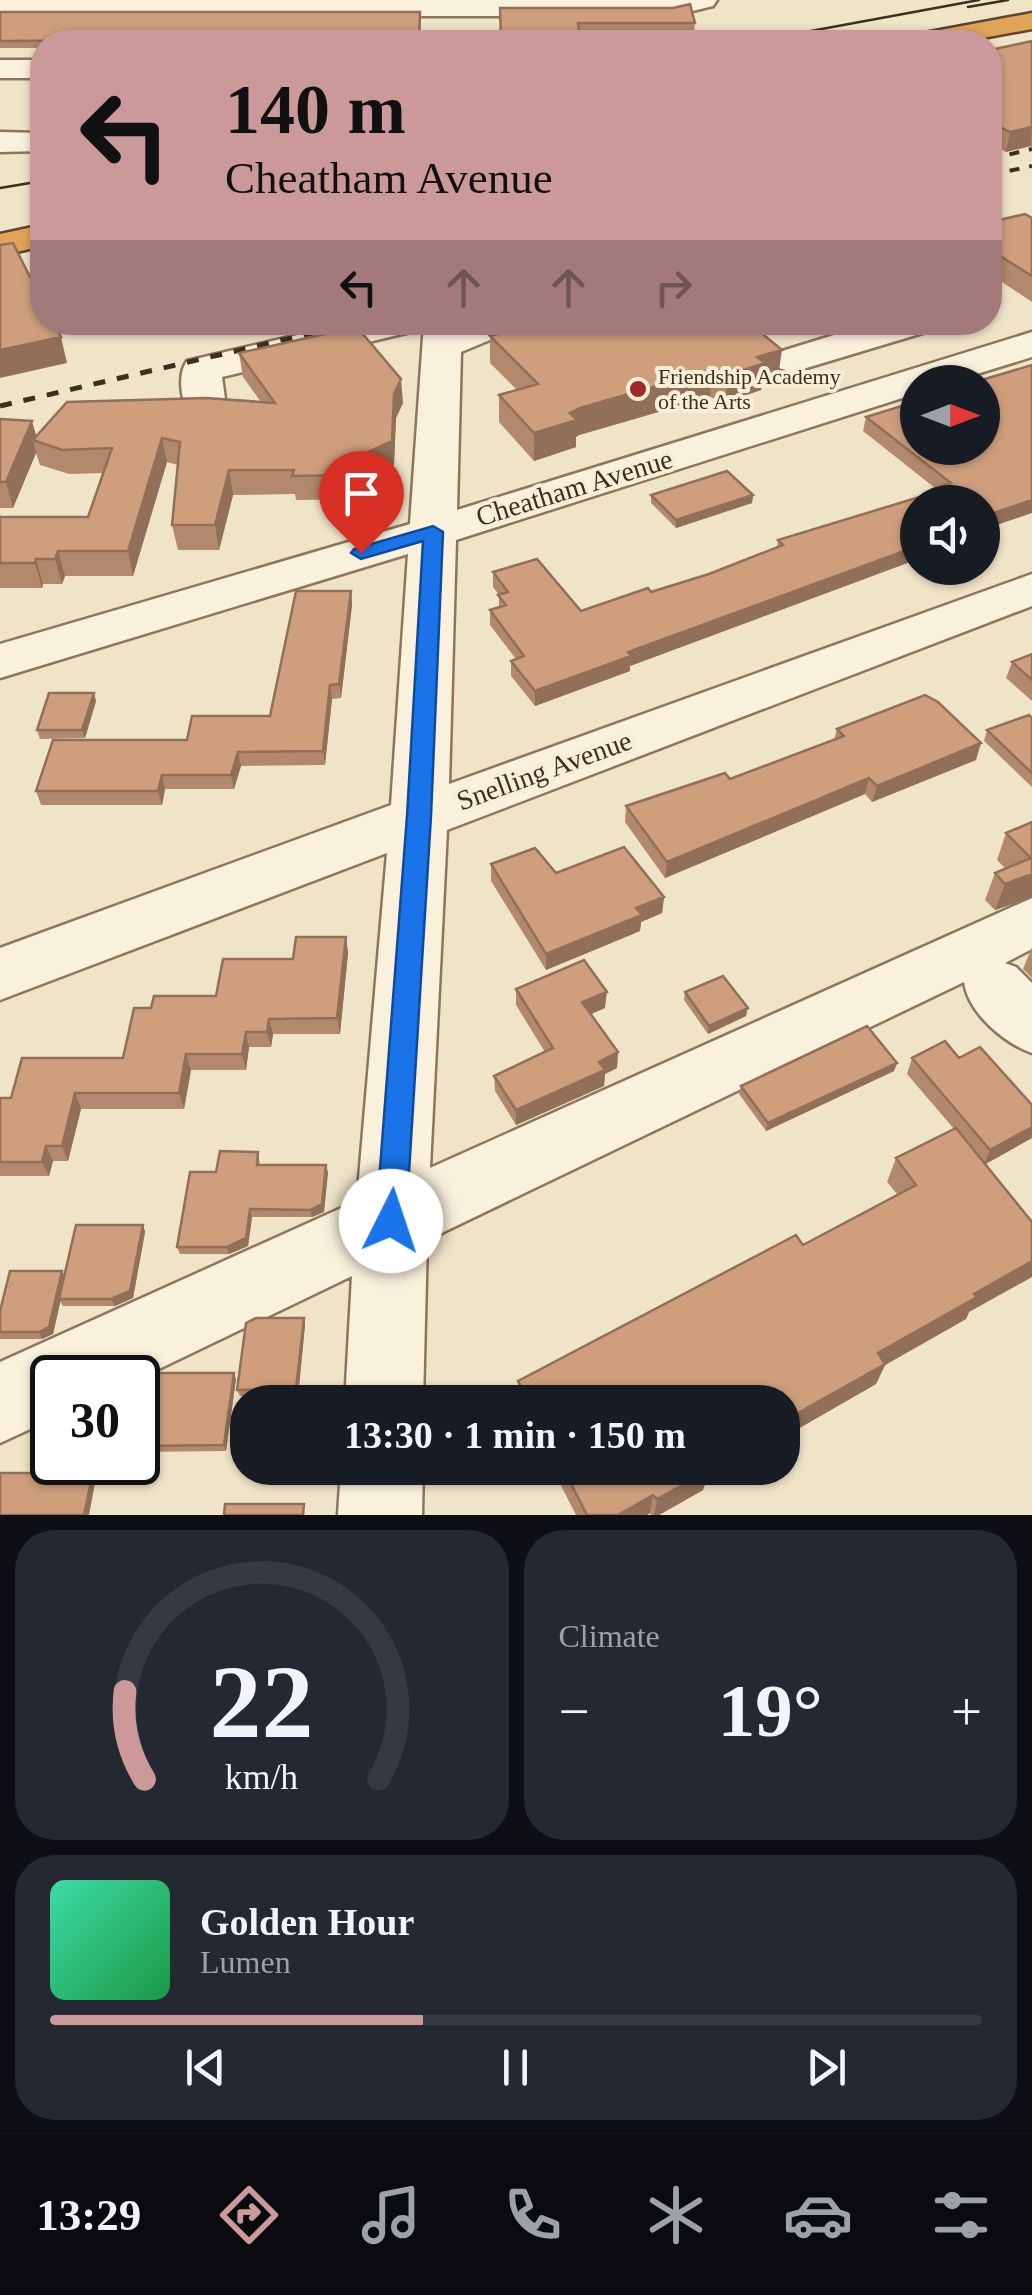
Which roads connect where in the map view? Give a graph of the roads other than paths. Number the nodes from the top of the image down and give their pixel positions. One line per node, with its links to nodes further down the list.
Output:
1 (704, 0): 2 (street)
2 (455, 4): 3 (street); 5 (street)
3 (0, 8)
4 (1032, 21): 6 (highway)
5 (454, 30)
6 (983, 30)
7 (1032, 39): 8 (highway)
8 (1002, 45)
9 (0, 69): 10 (street)
10 (30, 69)
11 (0, 142): 12 (street)
12 (30, 142)
13 (30, 214): 14 (highway)
14 (0, 220)
15 (30, 239): 16 (highway)
16 (0, 245)
17 (401, 335): 24 (street)
18 (430, 335): 25 (street)
19 (875, 335): 22 (street)
20 (925, 335): 23 (street)
21 (1032, 344): 23 (street, Cheatham Avenue)
22 (794, 360)
23 (966, 364): 25 (street, Cheatham Avenue)
24 (206, 406)
25 (433, 532): 27 (street, Cheatham Avenue); 28 (street)
26 (1032, 589): 28 (street, Snelling Avenue)
27 (0, 661)
28 (419, 816): 30 (street, Snelling Avenue); 31 (street)
29 (1032, 922): 31 (street)
30 (0, 974)
31 (391, 1221): 32 (street); 33 (street)
32 (103, 1355)
33 (385, 1385)
34 (30, 1389): 35 (street)
35 (0, 1403)
36 (381, 1485): 37 (street)
37 (380, 1515)

